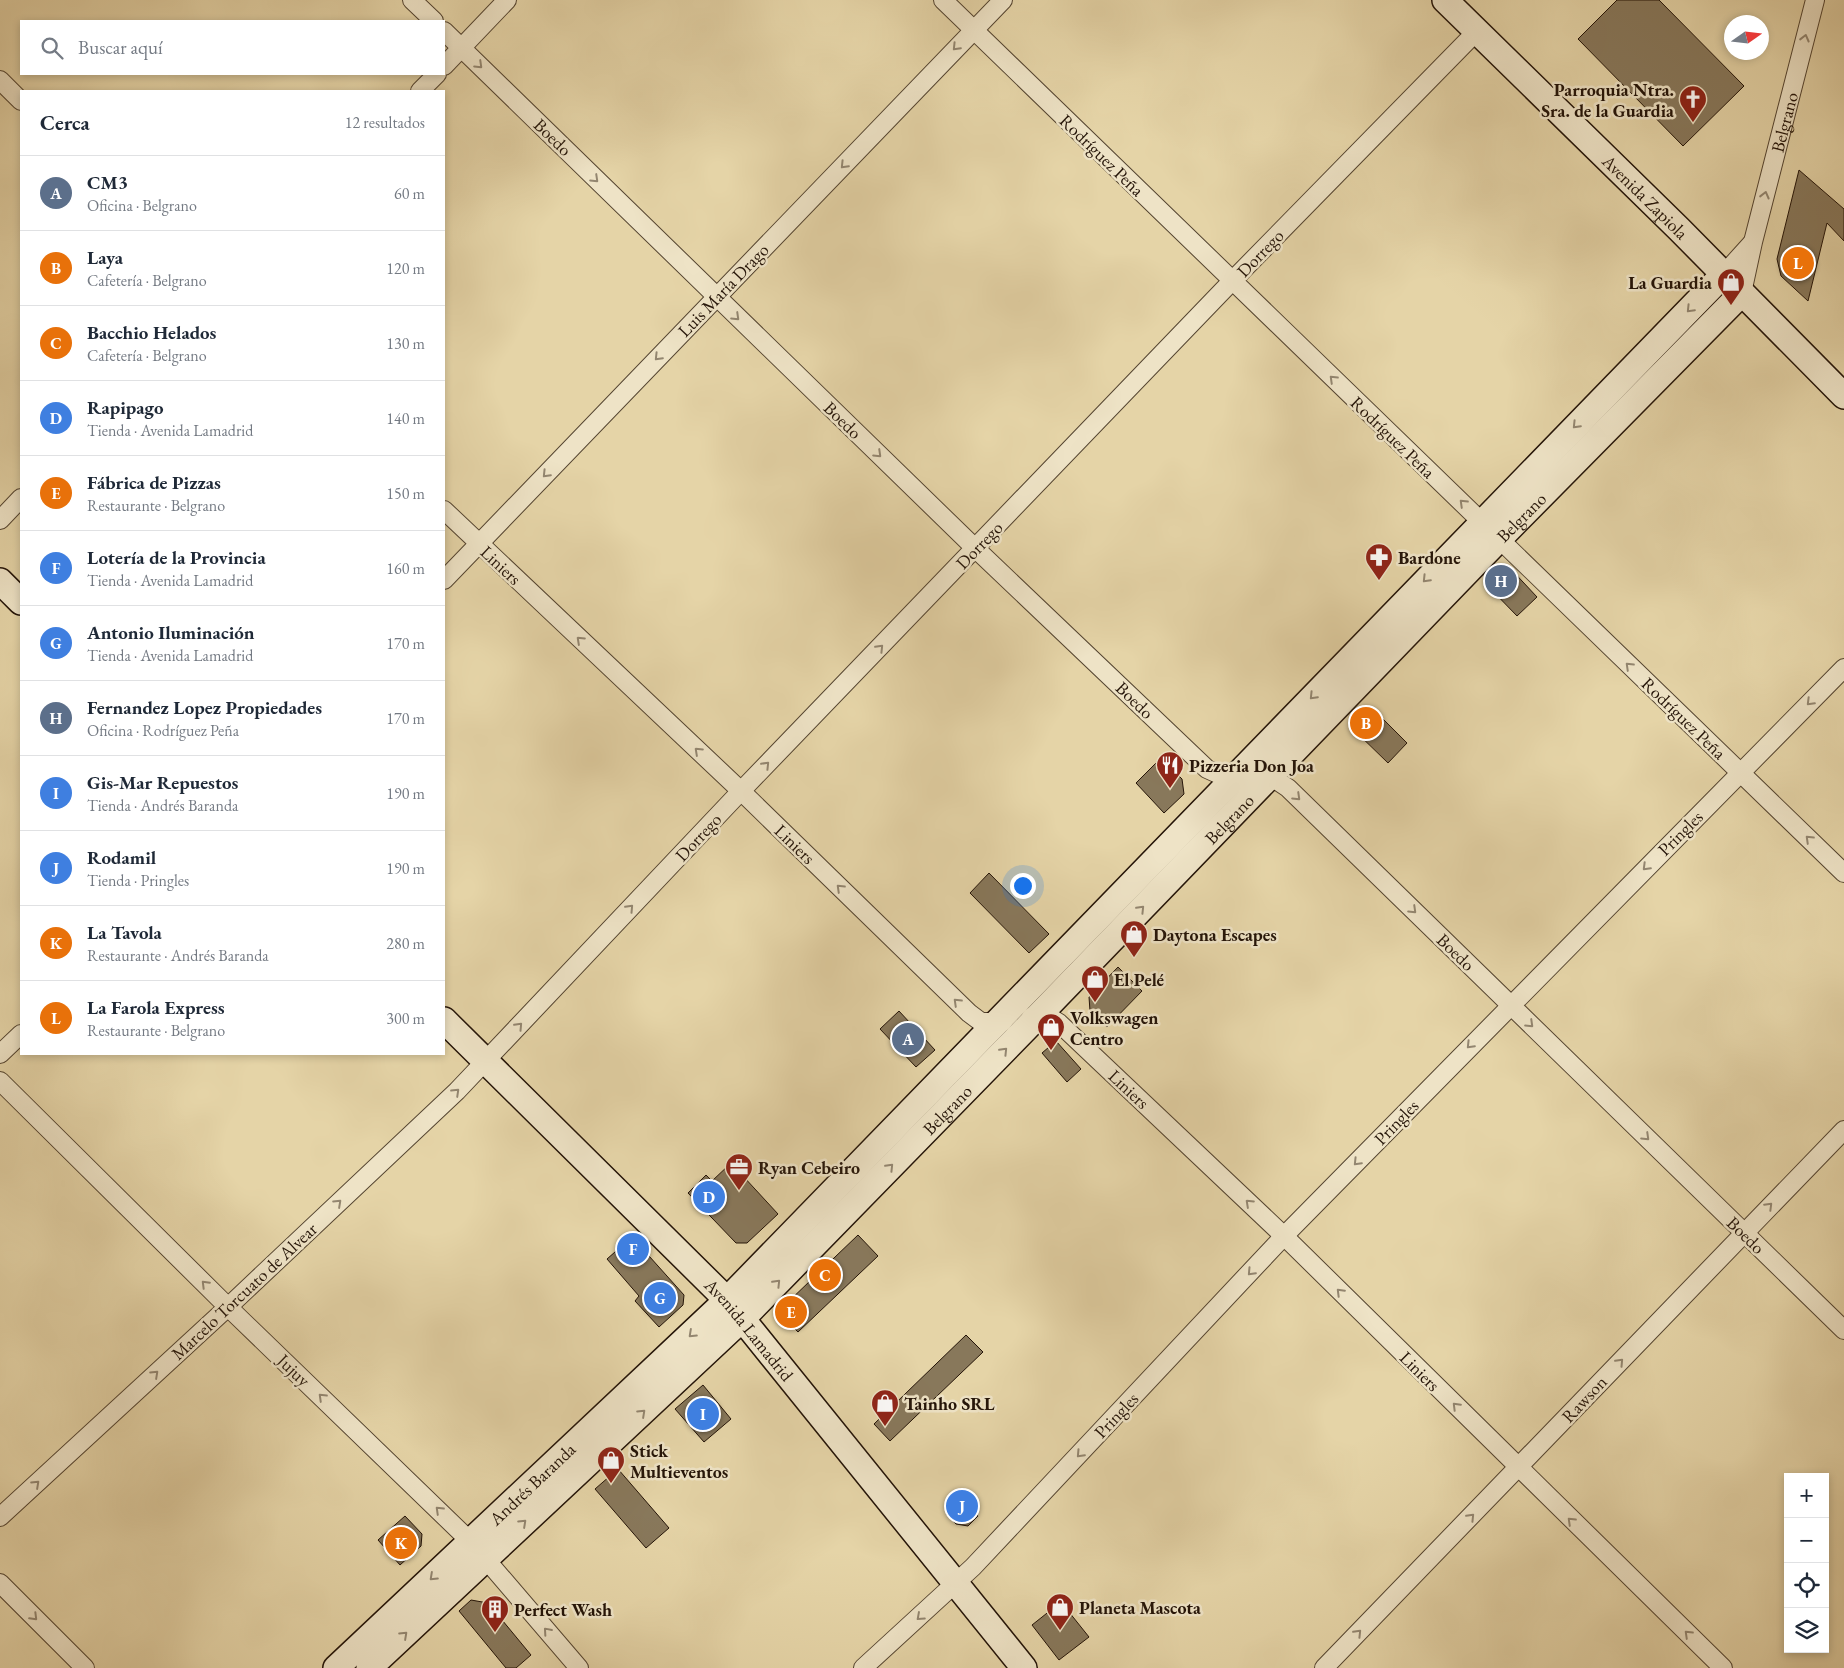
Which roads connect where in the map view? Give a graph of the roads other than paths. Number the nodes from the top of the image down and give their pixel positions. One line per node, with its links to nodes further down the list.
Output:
1 (412, 0): 7 (street)
2 (507, 0): 11 (street)
3 (943, 0): 8 (street, Rodríguez Peña)
4 (1003, 0): 8 (street, Luis María Drago)
5 (1445, 0): 10 (main road, Avenida Zapiola)
6 (1814, 0): 17 (street, Belgrano, one-way to 6)
7 (433, 20)
8 (973, 30): 19 (street, Rodríguez Peña); 21 (street, Luis María Drago, one-way to 21)
9 (445, 32): 11 (street, Boedo)
10 (1476, 32): 18 (main road, Avenida Zapiola); 19 (street, Dorrego)
11 (461, 48): 12 (street); 21 (street, Boedo, one-way to 21)
12 (445, 65)
13 (436, 75): 15 (street)
14 (0, 80): 16 (street)
15 (421, 90)
16 (20, 100)
17 (1753, 242): 18 (street, Belgrano); 20 (street, Belgrano)
18 (1724, 274): 20 (main road, Avenida Zapiola); 26 (main road, Belgrano, one-way to 26)
19 (1232, 282): 26 (street, Rodríguez Peña, one-way to 19); 28 (street, Dorrego)
20 (1742, 293): 22 (main road, Avenida Zapiola); 26 (main road, Belgrano)
21 (716, 298): 27 (street, Luis María Drago, one-way to 27); 28 (street, Boedo, one-way to 28)
22 (1844, 396)
23 (20, 499): 25 (street)
24 (445, 511): 27 (street, Liniers)
25 (0, 520)
26 (1490, 531): 33 (street, Rodríguez Peña, one-way to 26); 34 (main road, Belgrano, one-way to 34); 35 (main road, Belgrano)
27 (479, 544): 29 (street, Luis María Drago); 36 (street, Liniers, one-way to 27)
28 (976, 549): 34 (street, Boedo); 36 (street, Dorrego, one-way to 28)
29 (445, 579)
30 (0, 581): 31 (main road)
31 (20, 601)
32 (1844, 668): 33 (street, Pringles, one-way to 33)
33 (1740, 772): 37 (street, Rodríguez Peña, one-way to 33); 38 (street, Pringles, one-way to 38)
34 (1238, 774): 35 (street, Boedo); 41 (main road, Belgrano)
35 (1270, 776): 38 (street, Boedo, one-way to 38); 39 (main road, Belgrano, one-way to 35)
36 (740, 791): 41 (street, Liniers, one-way to 36); 44 (street, Dorrego, one-way to 36)
37 (1844, 873)
38 (1510, 1005): 47 (street, Boedo, one-way to 47); 48 (street, Pringles, one-way to 48)
39 (1039, 1015): 41 (street, Liniers); 48 (street, Liniers, one-way to 39); 50 (main road, Belgrano, one-way to 39)
40 (445, 1021): 44 (main road, Avenida Lamadrid)
41 (998, 1023): 50 (main road, Belgrano)
42 (20, 1035): 43 (street)
43 (0, 1054)
44 (486, 1062): 49 (street, Marcelo Torcuato de Alvear, one-way to 44); 50 (main road, Avenida Lamadrid)
45 (0, 1081): 49 (street, Jujuy, one-way to 45)
46 (1844, 1130): 47 (street, Rawson, one-way to 46)
47 (1743, 1232): 51 (street, Boedo); 52 (street, Rawson, one-way to 47)
48 (1284, 1236): 52 (street, Liniers, one-way to 48); 56 (street, Pringles, one-way to 56)
49 (228, 1307): 53 (street, Marcelo Torcuato de Alvear, one-way to 49); 54 (street, Jujuy, one-way to 49)
50 (735, 1309): 54 (main road, Andrés Baranda); 56 (main road, Avenida Lamadrid)
51 (1844, 1330)
52 (1518, 1469): 63 (street, Rawson, one-way to 52); 64 (street, Liniers, one-way to 52)
53 (0, 1517)
54 (478, 1550): 58 (main road, Andrés Baranda, one-way to 58); 59 (main road, Andrés Baranda, one-way to 54); 60 (street, Jujuy, one-way to 54)
55 (0, 1583): 57 (street, one-way to 57)
56 (956, 1584): 61 (street, Pringles, one-way to 61); 62 (main road, Avenida Lamadrid)
57 (85, 1668)
58 (336, 1668)
59 (369, 1668)
60 (579, 1668)
61 (863, 1668)
62 (1024, 1668)
63 (1324, 1668)
64 (1723, 1668)

